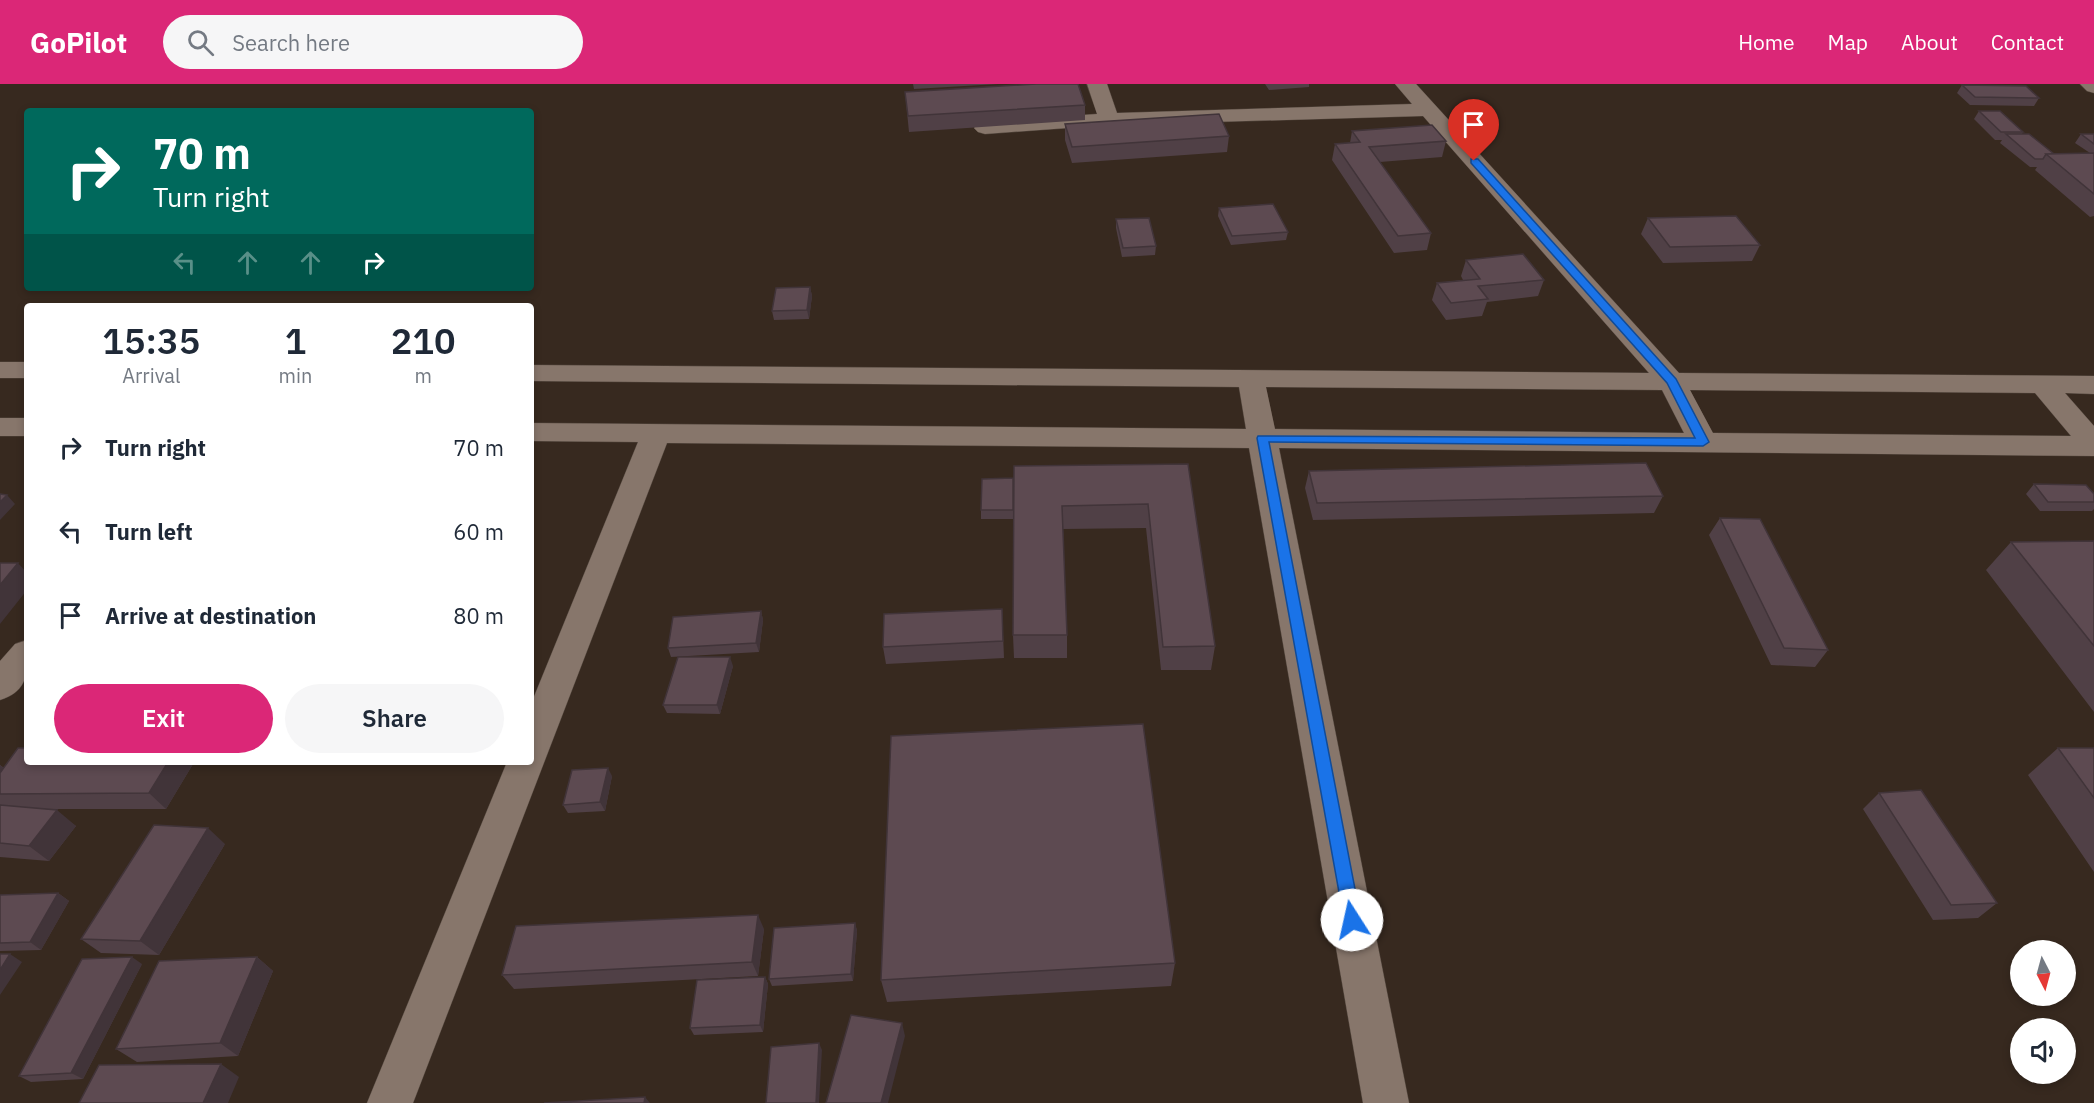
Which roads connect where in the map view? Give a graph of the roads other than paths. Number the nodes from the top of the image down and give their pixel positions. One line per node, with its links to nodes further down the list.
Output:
1 (1097, 84): 6 (street)
2 (1405, 84): 5 (street)
3 (2090, 84): 4 (street)
4 (2094, 87)
5 (1429, 111): 6 (street); 12 (street)
6 (1109, 119): 7 (street)
7 (985, 128)
8 (0, 370): 9 (street)
9 (24, 370)
10 (534, 373): 11 (street)
11 (1251, 378): 12 (street); 19 (street)
12 (1672, 382): 13 (street); 20 (street)
13 (2042, 384): 14 (street); 21 (street)
14 (2094, 385)
15 (0, 427): 16 (street)
16 (24, 427)
17 (534, 432): 18 (street)
18 (656, 433): 19 (street); 24 (street)
19 (1263, 438): 20 (street); 27 (street)
20 (1703, 442): 21 (street)
21 (2094, 445)
22 (24, 657): 23 (street)
23 (0, 687)
24 (534, 741)
25 (525, 765): 26 (street)
26 (390, 1103)
27 (1386, 1103)

